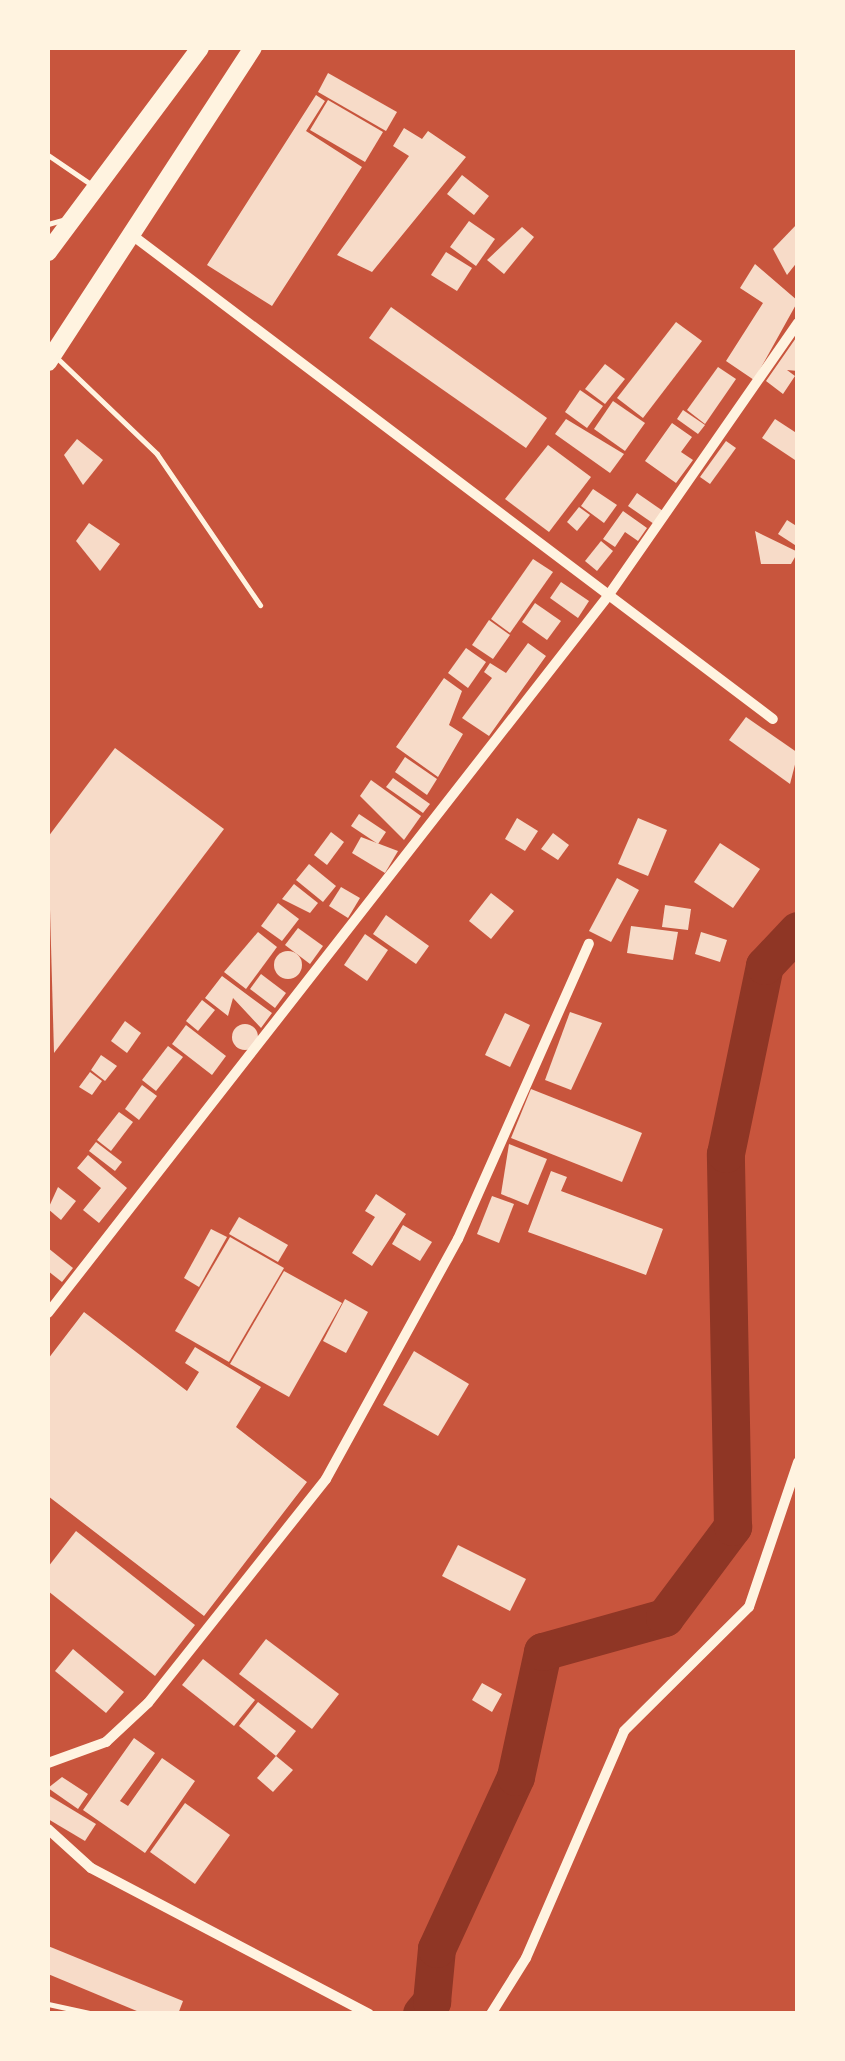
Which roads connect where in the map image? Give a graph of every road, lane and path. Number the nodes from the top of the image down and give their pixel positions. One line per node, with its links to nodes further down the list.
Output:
1 (200, 48): 4 (highway)
2 (253, 48): 7 (highway)
3 (48, 155): 4 (lane)
4 (94, 187): 5 (highway)
5 (73, 217): 6 (lane); 8 (highway)
6 (48, 224)
7 (132, 236): 10 (highway); 11 (street)
8 (48, 252)
9 (798, 323): 11 (street)
10 (50, 358): 12 (lane)
11 (608, 596): 13 (street); 15 (street)
12 (260, 604)
13 (773, 720)
14 (589, 944): 17 (street)
15 (48, 1313)
16 (798, 1462): 22 (street)
17 (48, 1763)
18 (48, 1829): 21 (street)
19 (48, 2004): 20 (lane)
20 (94, 2014)
21 (368, 2014)
22 (491, 2014)

